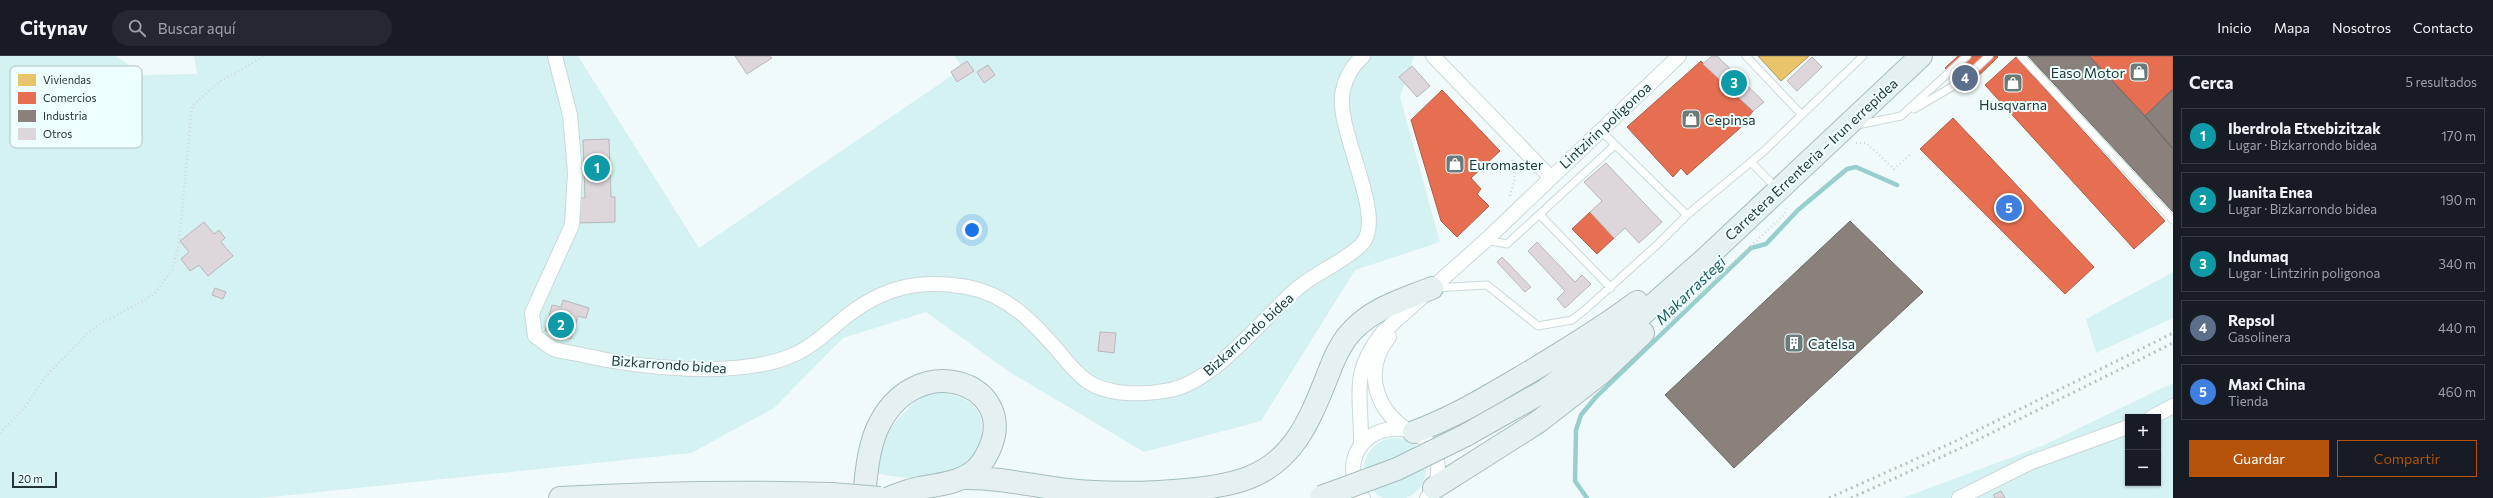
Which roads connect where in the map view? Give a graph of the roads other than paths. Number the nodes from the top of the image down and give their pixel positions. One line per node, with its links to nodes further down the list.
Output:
1 (555, 56): 2 (street, Bizkarrondo bidea)
2 (1363, 56)
3 (1433, 56): 17 (street)
4 (1679, 56): 13 (street, Lintzirin poligonoa)
5 (1746, 56): 11 (lane)
6 (1863, 56): 11 (lane)
7 (1921, 56): 14 (main road, Carretera Errenteria – Irun errepidea)
8 (1966, 56): 12 (lane)
9 (1989, 56): 12 (lane)
10 (2021, 56): 22 (lane)
11 (1800, 114): 16 (lane)
12 (1901, 116): 14 (lane)
13 (1599, 130): 15 (lane); 17 (street, Lintzirin poligonoa)
14 (1850, 135): 18 (main road, Carretera Errenteria – Irun errepidea)
15 (1616, 145): 20 (lane); 21 (lane)
16 (1751, 162): 18 (lane); 21 (lane)
17 (1550, 176): 23 (street, Lintzirin poligonoa)
18 (1784, 196): 19 (main road, Carretera Errenteria – Irun errepidea)
19 (1752, 214): 24 (main road, Carretera Errenteria – Irun errepidea); 30 (main road)
20 (1540, 215): 23 (lane); 25 (lane)
21 (1687, 215): 25 (lane)
22 (2173, 220)
23 (1486, 240): 26 (street, Lintzirin poligonoa)
24 (1704, 259): 33 (main road); 34 (main road, Carretera Errenteria – Irun errepidea, bridge)
25 (1611, 288): 26 (lane)
26 (1429, 290): 30 (street, Lintzirin poligonoa); 31 (street, Lintzirin poligonoa); 32 (main road)
27 (2173, 406): 28 (street)
28 (2158, 414)
29 (2125, 428): 40 (street)
30 (1409, 430): 31 (street); 33 (street, Lintzirin poligonoa)
31 (1361, 444): 39 (street)
32 (962, 478): 36 (main road); 38 (main road)
33 (1430, 495)
34 (1319, 497)
35 (560, 498): 37 (main road, bridge)
36 (864, 498)
37 (880, 498)
38 (889, 498)
39 (1363, 498)
40 (1959, 498)

